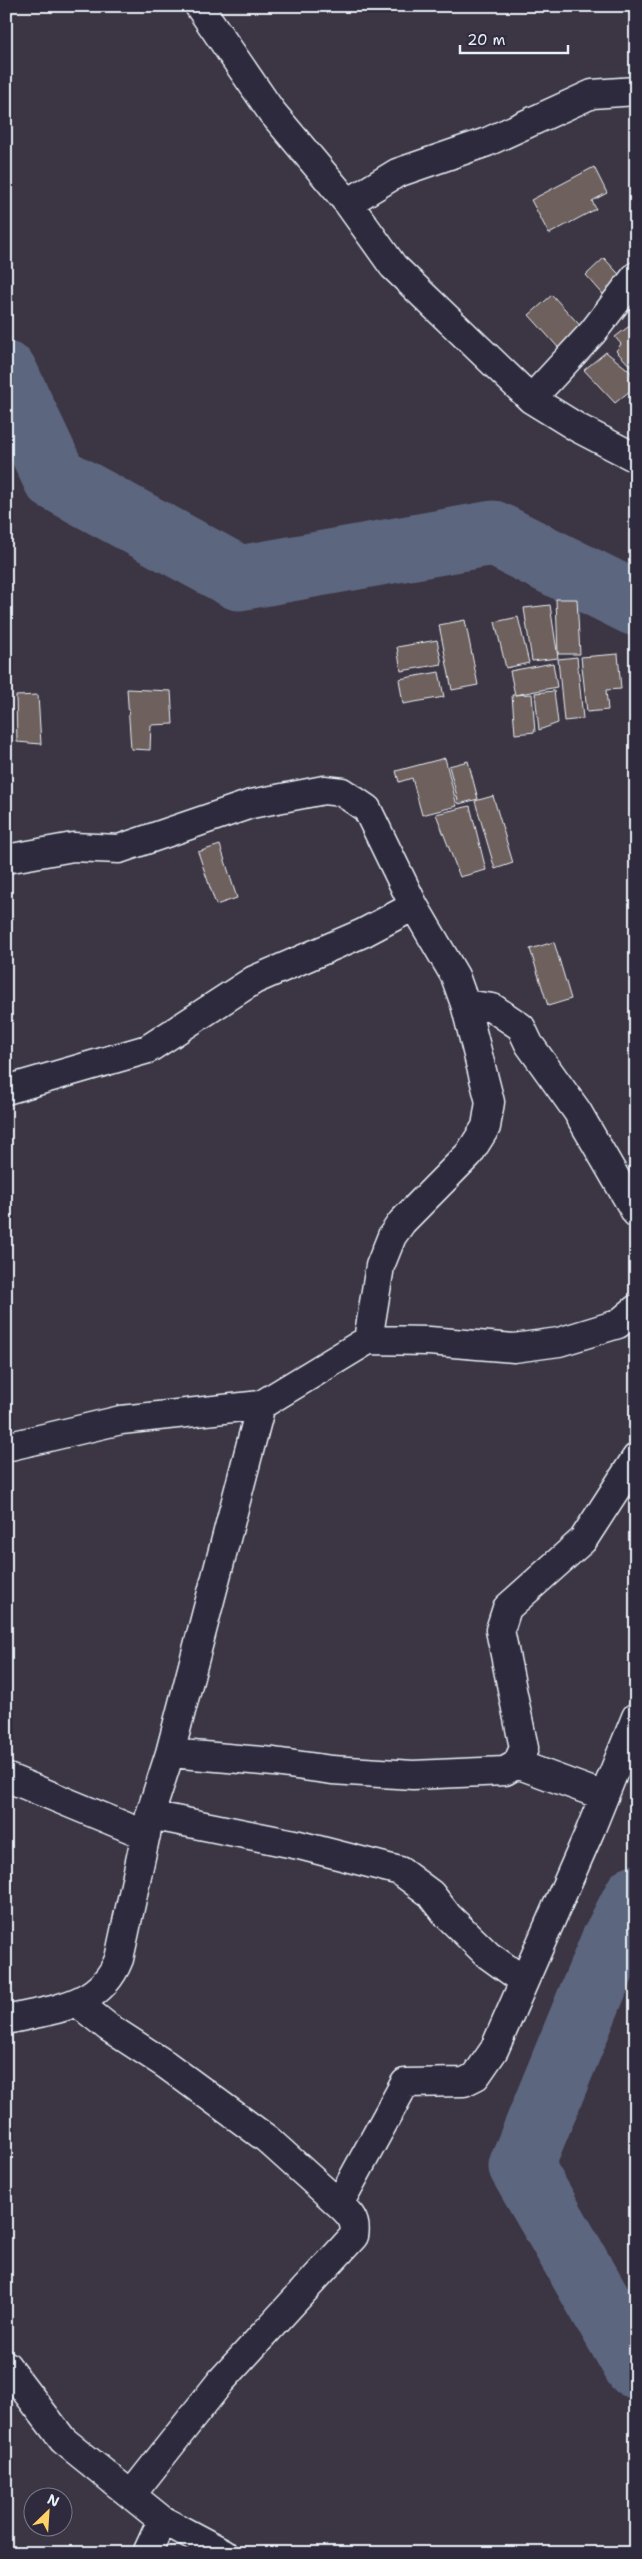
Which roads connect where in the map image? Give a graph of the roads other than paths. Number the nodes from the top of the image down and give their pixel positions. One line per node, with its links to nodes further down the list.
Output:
1 (210, 10): 3 (street)
2 (636, 91): 3 (street)
3 (348, 203): 5 (street)
4 (636, 276): 5 (street)
5 (531, 399): 6 (street)
6 (636, 458)
7 (6, 859): 8 (street)
8 (414, 906): 9 (street); 10 (street)
9 (465, 1004): 11 (street); 13 (street)
10 (6, 1090)
11 (636, 1213)
12 (636, 1309): 13 (street)
13 (368, 1340): 14 (street)
14 (261, 1405): 15 (street); 18 (street)
15 (6, 1447)
16 (636, 1458): 19 (street)
17 (636, 1717): 21 (street)
18 (170, 1753): 19 (street); 22 (street)
19 (518, 1764): 21 (street)
20 (6, 1777): 22 (street)
21 (604, 1796): 23 (street)
22 (148, 1825): 23 (street); 24 (street)
23 (524, 1981): 26 (street)
24 (78, 2003): 25 (street); 26 (street)
25 (6, 2020)
26 (339, 2204): 28 (street)
27 (6, 2365): 28 (street)
28 (131, 2495): 29 (street)
29 (162, 2520): 30 (street); 31 (street)
30 (147, 2553)
31 (224, 2553)

